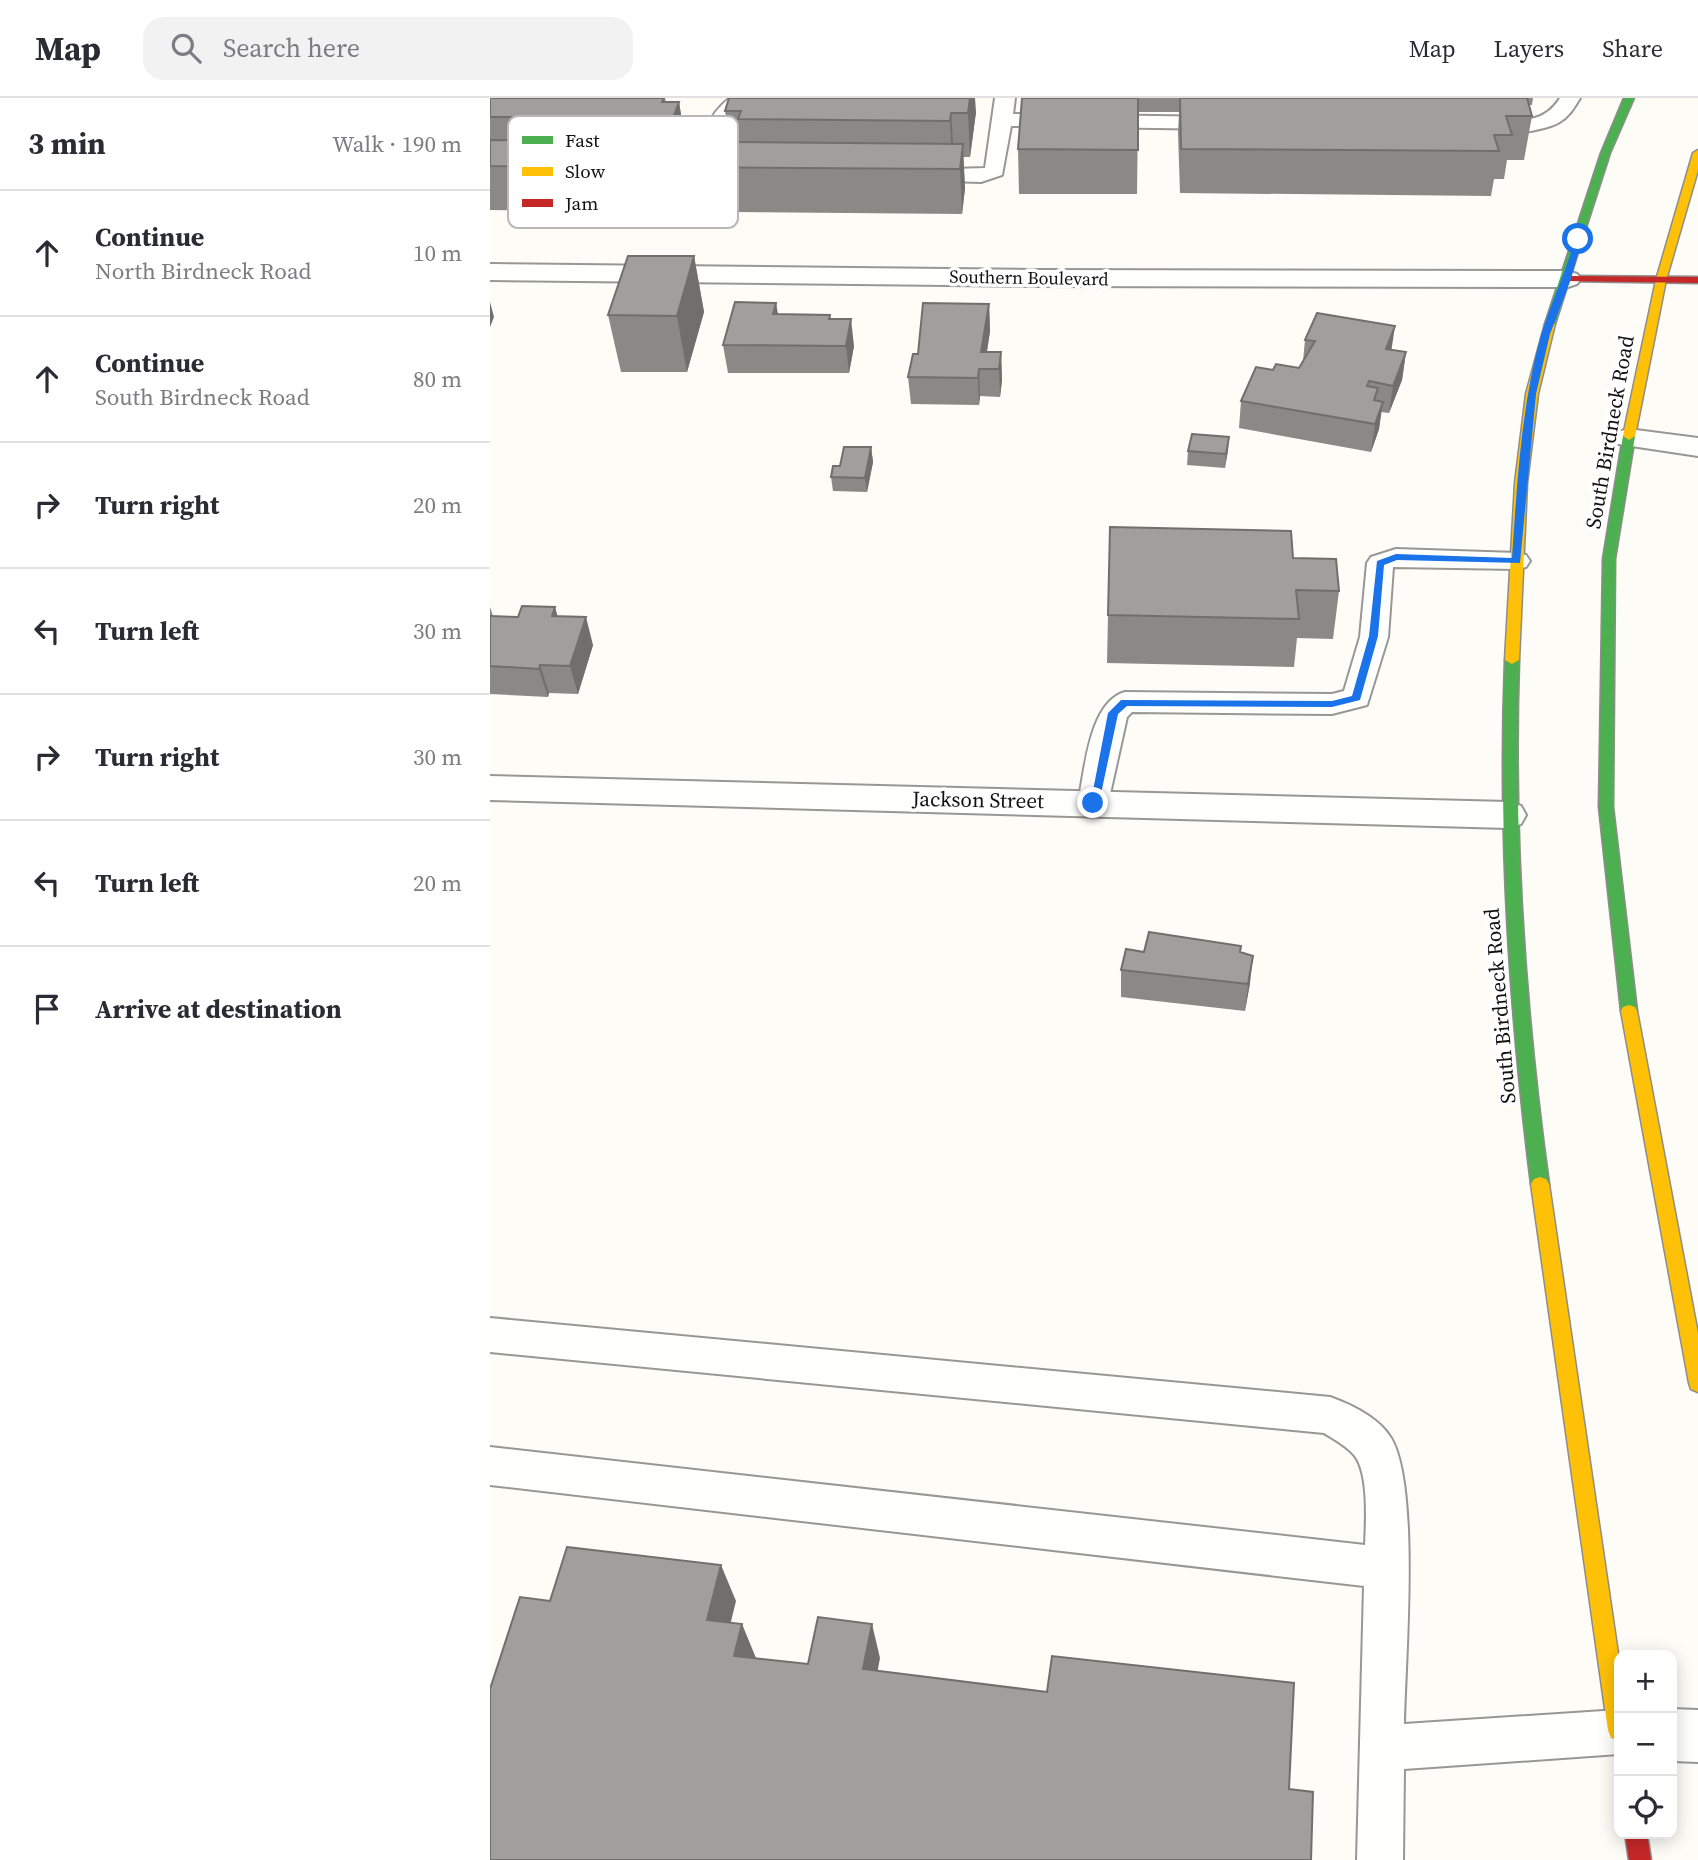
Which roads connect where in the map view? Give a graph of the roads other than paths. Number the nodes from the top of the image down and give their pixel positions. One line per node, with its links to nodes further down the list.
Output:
1 (744, 98): 5 (lane)
2 (1005, 98): 6 (lane)
3 (1570, 98): 8 (lane)
4 (1629, 98): 14 (main road, South Birdneck Road)
5 (722, 116)
6 (1002, 120): 7 (lane); 12 (lane)
7 (1240, 123)
8 (1463, 126)
9 (1698, 153): 15 (main road, South Birdneck Road)
10 (738, 175): 11 (lane)
11 (746, 175)
12 (898, 176)
13 (490, 272): 14 (street, Southern Boulevard)
14 (1568, 279): 15 (main road); 19 (main road, South Birdneck Road)
15 (1661, 280): 16 (main road); 17 (main road, South Birdneck Road)
16 (1698, 281)
17 (1628, 438): 18 (street); 24 (main road, South Birdneck Road)
18 (1698, 447)
19 (1517, 561): 21 (lane); 22 (main road, South Birdneck Road)
20 (490, 788): 21 (street, Jackson Street)
21 (1093, 803): 22 (street, Jackson Street)
22 (1508, 815): 27 (main road, South Birdneck Road)
23 (490, 1335): 26 (lane)
24 (1698, 1383)
25 (490, 1466): 26 (lane)
26 (1386, 1568): 31 (lane)
27 (1616, 1713)
28 (1614, 1731): 31 (lane)
29 (1677, 1735): 30 (street)
30 (1698, 1736)
31 (1381, 1748): 33 (lane)
32 (1637, 1839): 34 (main road)
33 (1380, 1860)
34 (1640, 1860)

